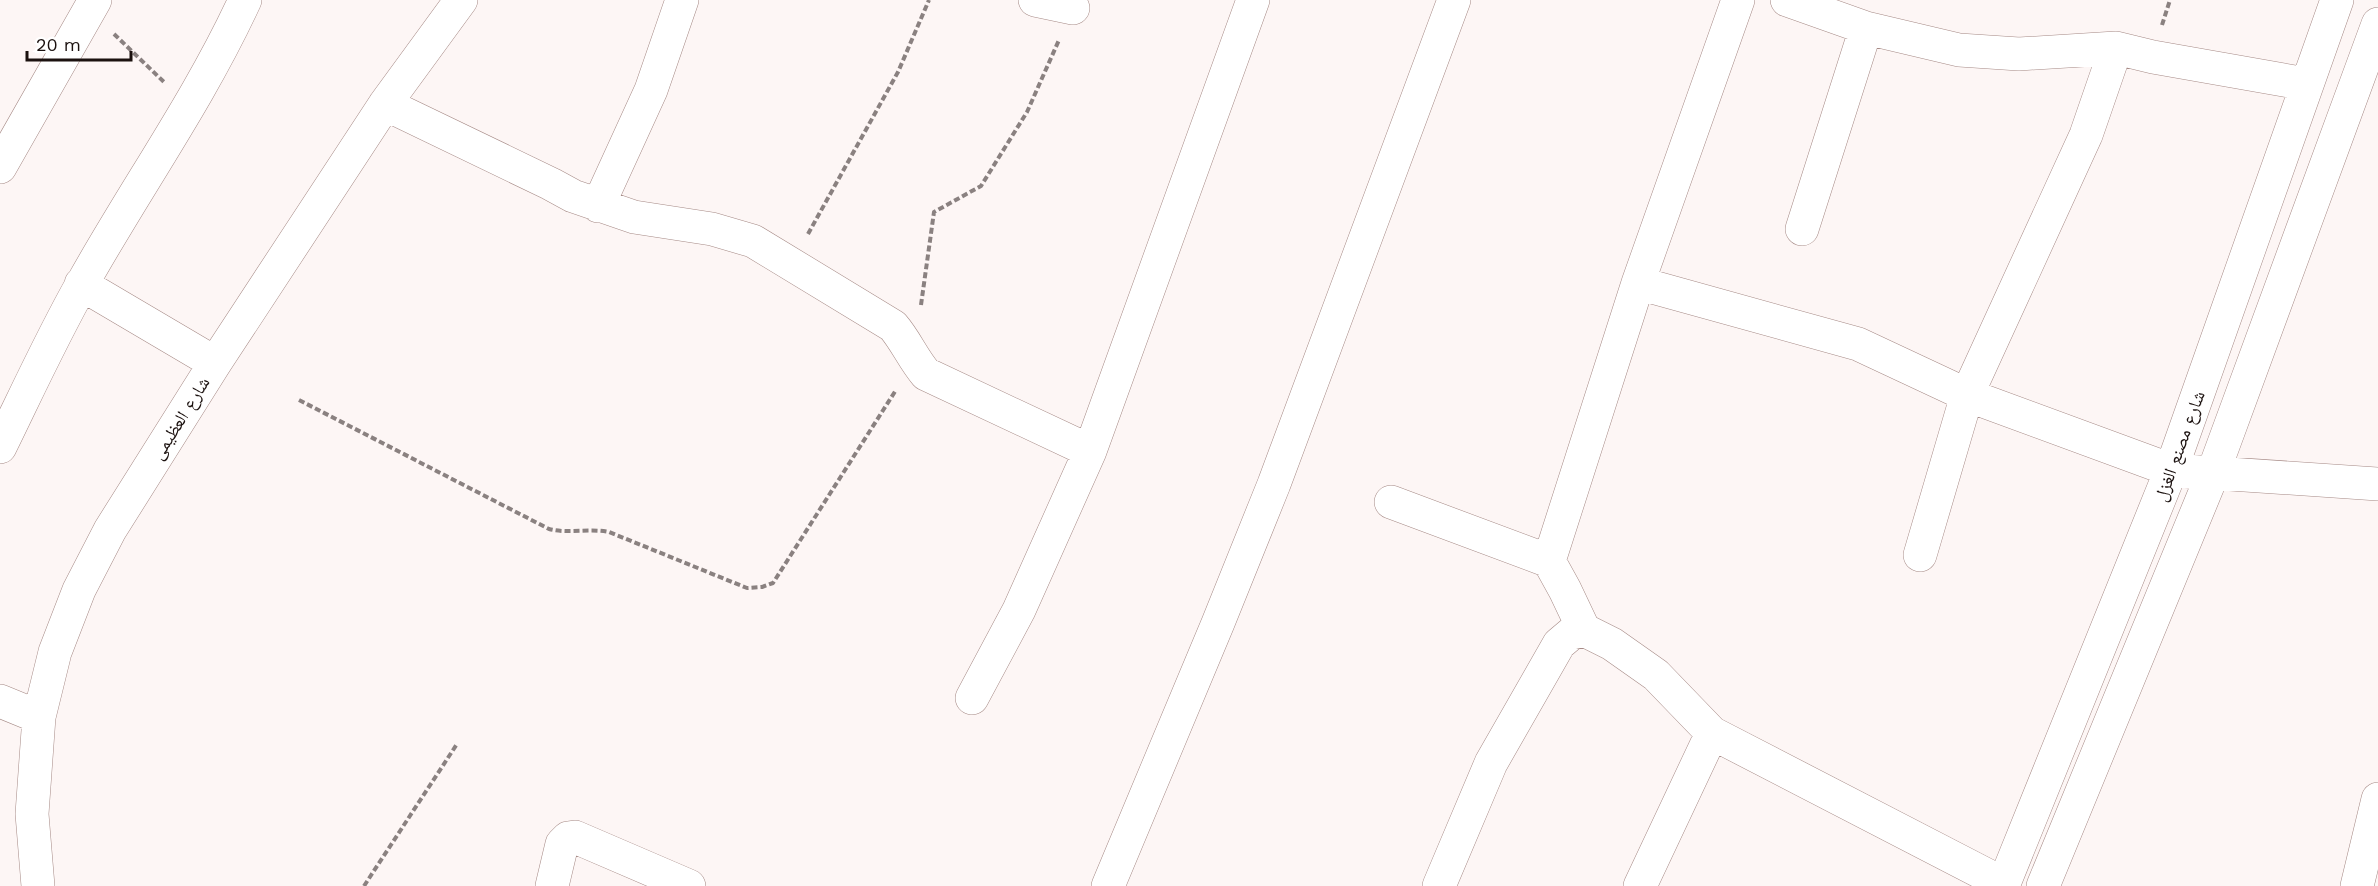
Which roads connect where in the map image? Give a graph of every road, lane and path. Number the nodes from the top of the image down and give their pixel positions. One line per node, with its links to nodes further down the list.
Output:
1 (244, 0): 18 (street)
2 (461, 0): 17 (street, شارع العظيمى)
3 (682, 0): 20 (street)
4 (929, 0): 22 (path)
5 (1035, 0): 12 (street)
6 (1253, 0): 30 (street)
7 (1454, 0): 49 (street)
8 (1738, 0): 23 (street)
9 (1787, 0): 14 (street)
10 (2337, 0): 16 (street, شارع مصنع الغزل)
11 (93, 5): 18 (path); 19 (street)
12 (1073, 8): 25 (path)
13 (2378, 24): 32 (street)
14 (1866, 27): 15 (street); 21 (street)
15 (2116, 48): 16 (street); 27 (street)
16 (2306, 84): 31 (street, شارع مصنع الغزل)
17 (385, 104): 20 (street); 26 (street, شارع العظيمى)
18 (188, 107): 24 (street)
19 (0, 167)
20 (597, 206): 22 (street)
21 (1802, 229)
22 (791, 265): 25 (street)
23 (1638, 283): 27 (street); 36 (street)
24 (81, 284): 26 (street); 29 (street)
25 (915, 361): 28 (path); 30 (street)
26 (215, 363): 40 (street, شارع العظيمى)
27 (1967, 395): 31 (street); 35 (street)
28 (299, 400)
29 (0, 447)
30 (1090, 451): 38 (street)
31 (2171, 470): 32 (street); 44 (street, شارع مصنع الغزل)
32 (2213, 473): 33 (street); 52 (street)
33 (2378, 484)
34 (1391, 502): 36 (street)
35 (1920, 555)
36 (1549, 561): 37 (street)
37 (1584, 630): 41 (street); 50 (street)
38 (972, 698)
39 (0, 701): 40 (street)
40 (39, 717): 45 (street, شارع العظيمى)
41 (1713, 733): 44 (street); 51 (street)
42 (457, 744): 46 (path)
43 (2378, 799): 53 (street)
44 (2003, 885)
45 (38, 886)
46 (364, 886)
47 (552, 886): 48 (street)
48 (689, 886)
49 (1108, 886)
50 (1439, 886)
51 (1640, 886)
52 (2043, 886)
53 (2356, 886)

